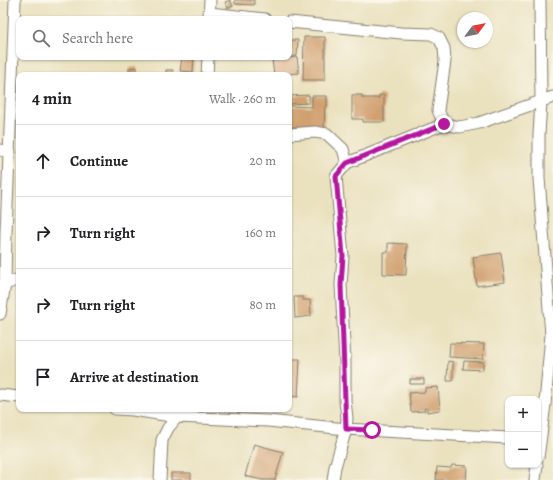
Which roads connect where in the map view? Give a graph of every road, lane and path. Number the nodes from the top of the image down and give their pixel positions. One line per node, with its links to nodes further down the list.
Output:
1 (15, 0): 12 (street)
2 (210, 0): 4 (street)
3 (540, 0): 9 (street)
4 (209, 16)
5 (292, 22): 10 (street)
6 (208, 60): 7 (street)
7 (208, 72)
8 (553, 97): 9 (street)
9 (541, 101): 10 (street); 22 (street)
10 (444, 124): 13 (street)
11 (292, 134): 13 (street)
12 (5, 151): 15 (street)
13 (347, 163): 21 (street)
14 (16, 280): 15 (street)
15 (3, 285): 16 (street)
16 (0, 314)
17 (0, 395): 18 (street)
18 (16, 397)
19 (146, 412): 20 (street)
20 (177, 417): 21 (street); 25 (street)
21 (346, 429): 23 (street); 26 (street)
22 (540, 432)
23 (505, 438)
24 (537, 468): 27 (street)
25 (160, 480)
26 (333, 480)
27 (535, 480)

